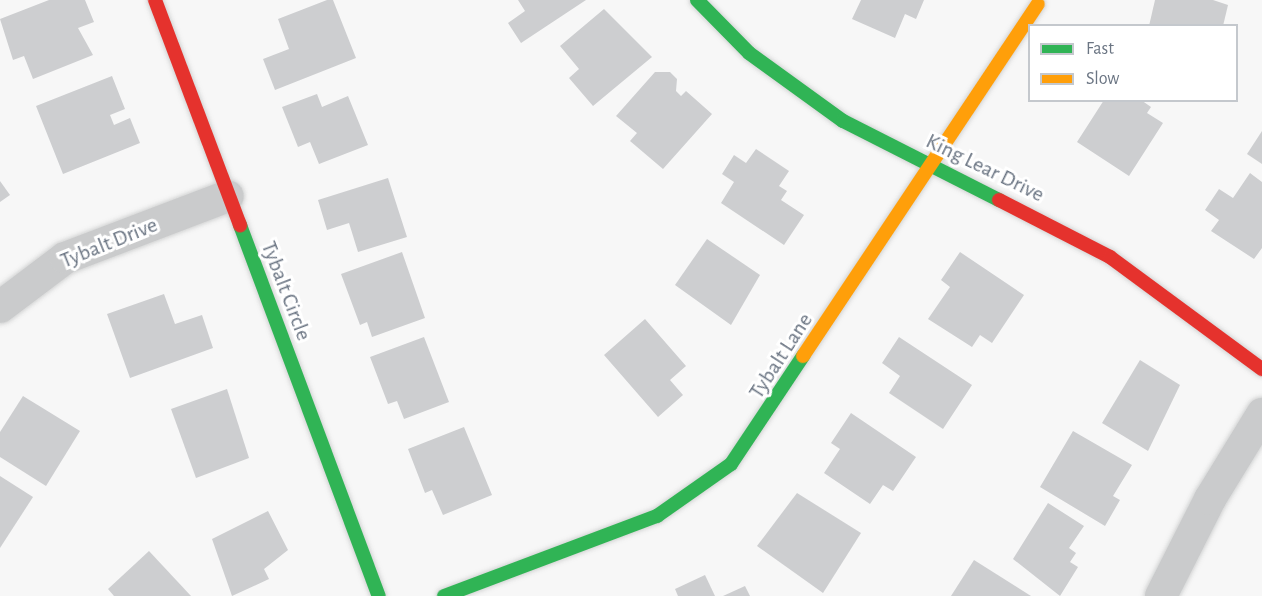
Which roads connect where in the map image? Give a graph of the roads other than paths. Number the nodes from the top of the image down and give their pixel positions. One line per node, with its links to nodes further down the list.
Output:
1 (155, 0): 5 (street, Tybalt Circle)
2 (697, 0): 4 (street, King Lear Drive)
3 (1038, 4): 4 (street, Tybalt Lane)
4 (932, 166): 7 (street, King Lear Drive); 10 (street, Tybalt Lane)
5 (228, 196): 6 (street, Tybalt Drive); 9 (street, Tybalt Circle)
6 (0, 307)
7 (1262, 369)
8 (1262, 414): 11 (street)
9 (379, 596)
10 (444, 596)
11 (1161, 596)

